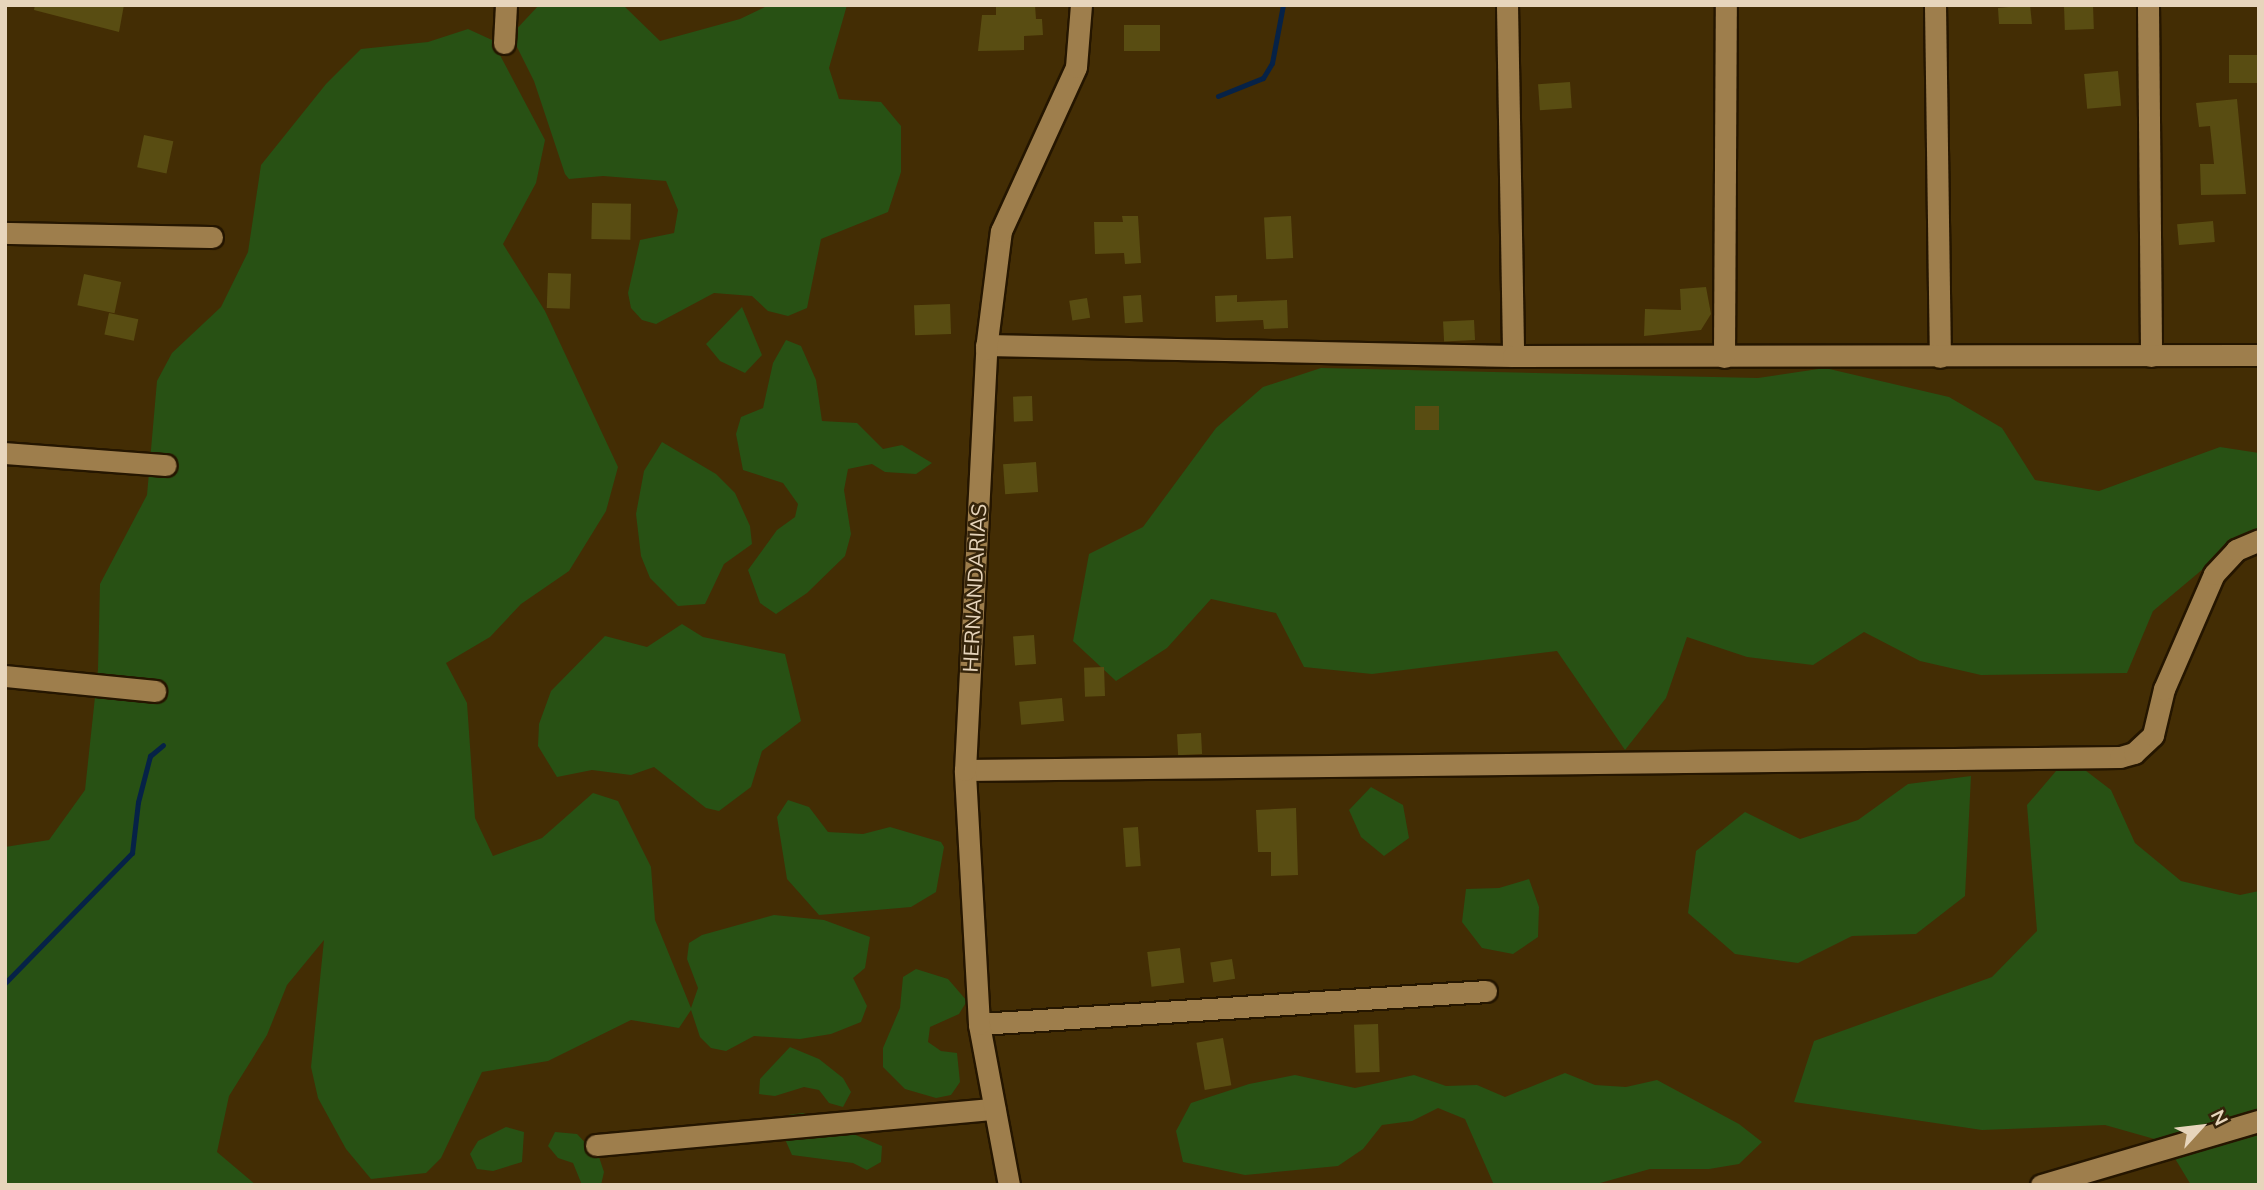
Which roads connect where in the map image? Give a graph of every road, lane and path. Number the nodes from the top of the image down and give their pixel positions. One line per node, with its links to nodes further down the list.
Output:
1 (506, 5): 7 (street)
2 (1081, 5): 10 (street, HERNANDARIAS)
3 (1507, 5): 12 (street)
4 (1726, 5): 14 (street)
5 (1935, 5): 15 (street)
6 (2148, 5): 13 (street)
7 (504, 43)
8 (5, 233): 9 (street)
9 (212, 237)
10 (986, 345): 12 (street); 21 (street, HERNANDARIAS)
11 (2259, 355): 13 (street)
12 (1513, 356): 14 (street)
13 (2151, 356): 15 (street)
14 (1724, 357): 15 (street)
15 (1940, 357)
16 (5, 453): 17 (street)
17 (166, 465)
18 (2259, 540): 21 (street)
19 (5, 676): 20 (street)
20 (155, 691)
21 (965, 770): 23 (street, HERNANDARIAS)
22 (1486, 991): 23 (street)
23 (979, 1024): 24 (street, HERNANDARIAS)
24 (994, 1109): 26 (street); 27 (street, HERNANDARIAS)
25 (2259, 1121): 28 (street)
26 (596, 1145)
27 (1009, 1185)
28 (2041, 1185)

